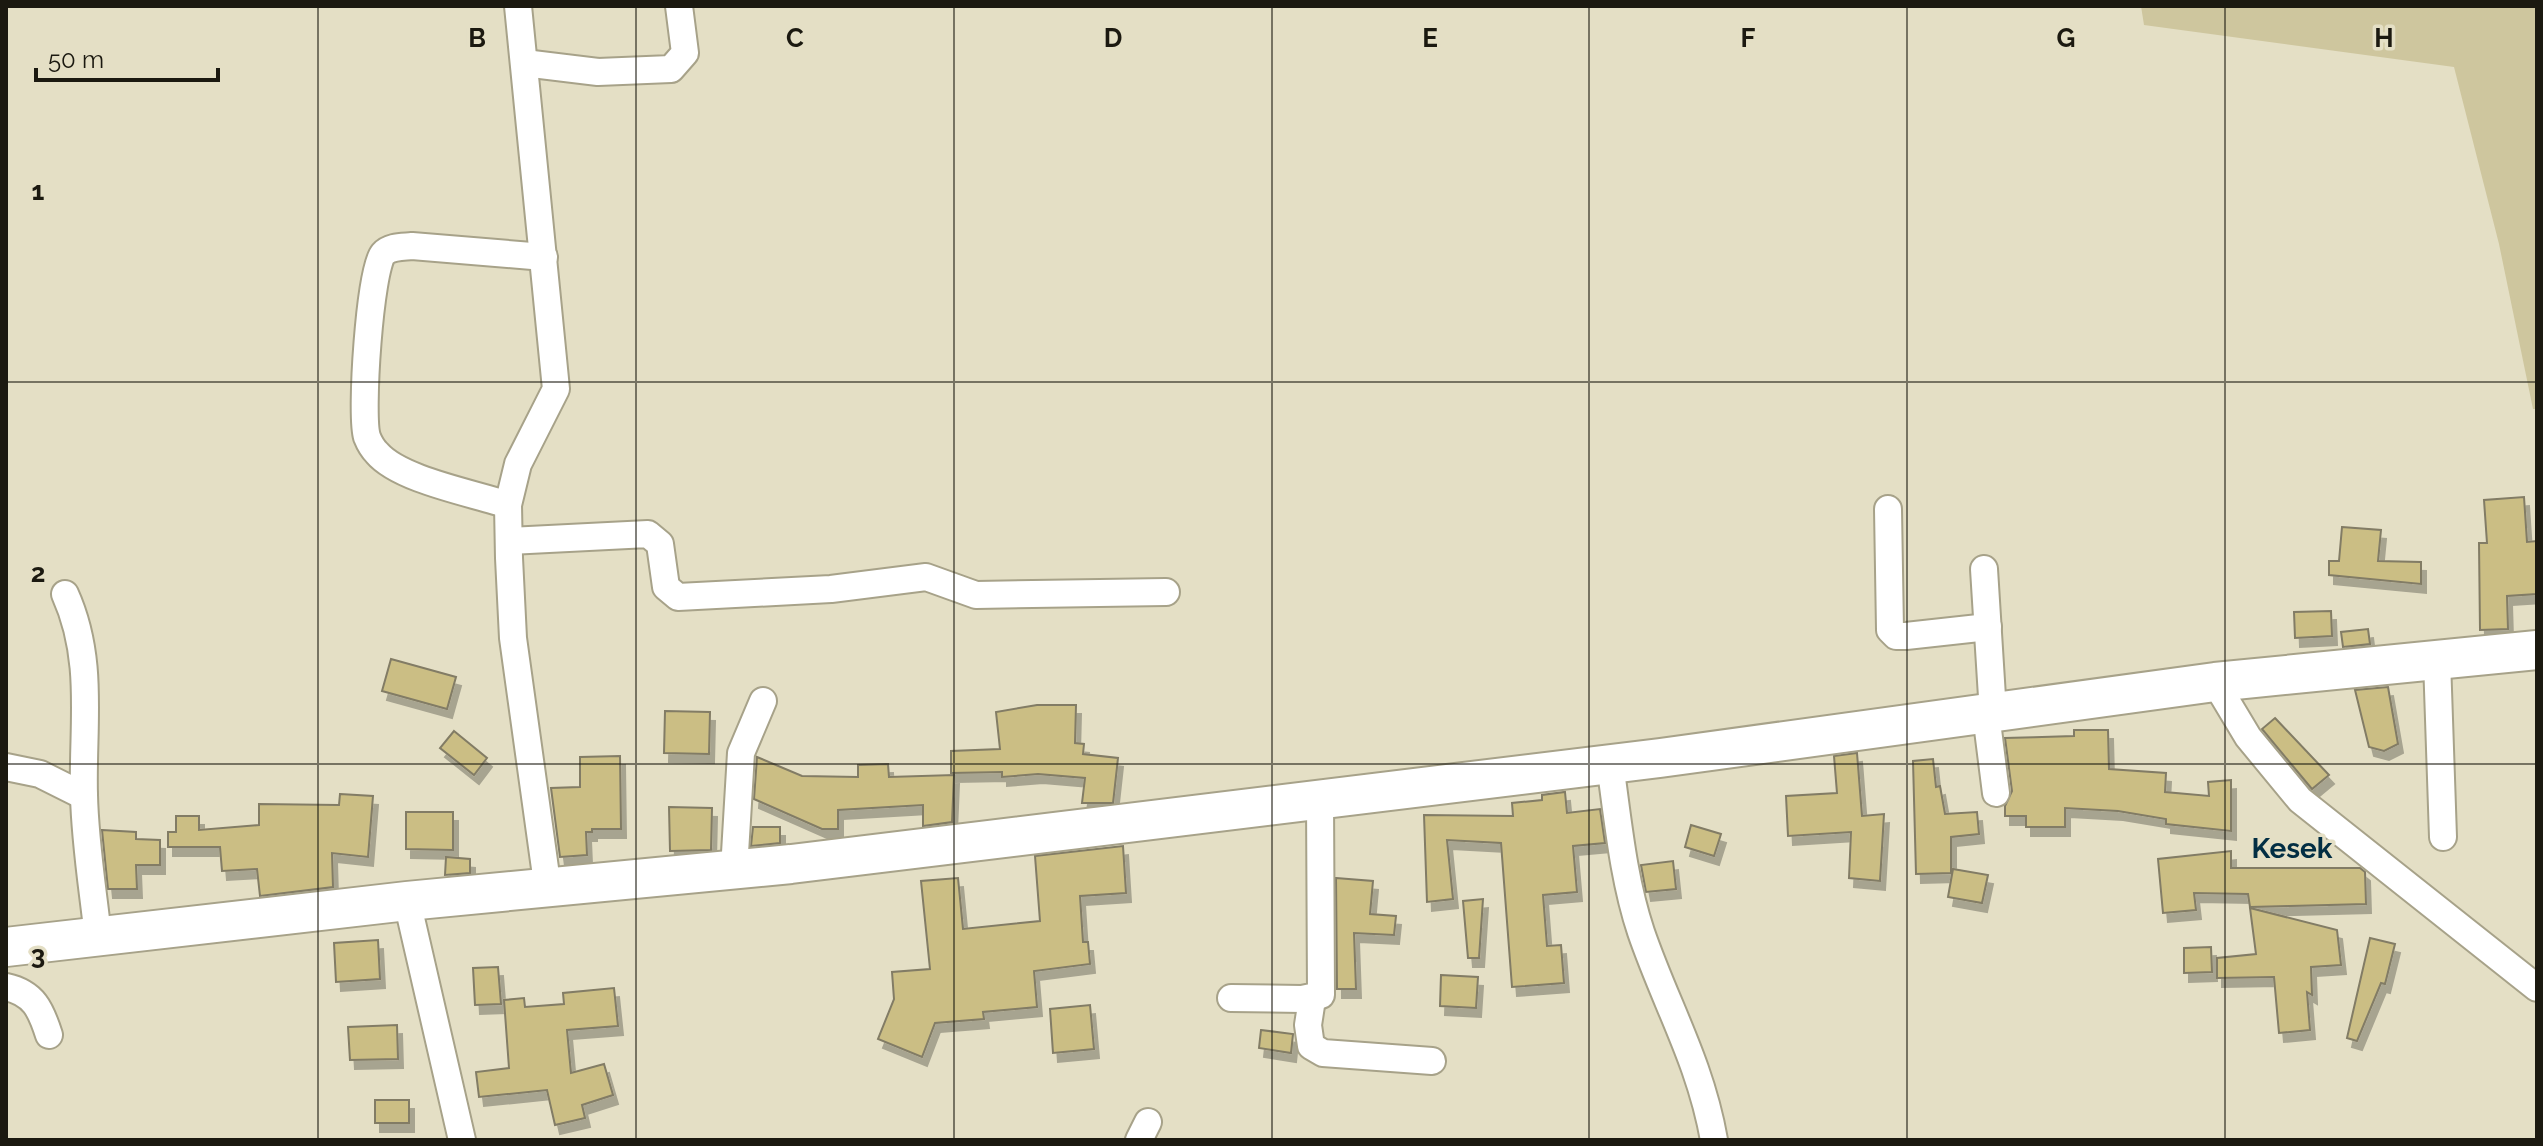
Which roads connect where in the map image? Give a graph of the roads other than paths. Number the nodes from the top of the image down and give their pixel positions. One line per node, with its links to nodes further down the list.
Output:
1 (518, 6): 3 (street)
2 (679, 6): 3 (street)
3 (524, 63): 4 (street)
4 (544, 257): 5 (street); 5 (street)
5 (508, 505): 7 (street)
6 (1888, 509): 11 (street)
7 (509, 541): 9 (street); 24 (street)
8 (1984, 569): 11 (street)
9 (1166, 592)
10 (65, 594): 20 (street)
11 (1988, 627): 16 (street)
12 (2537, 650): 13 (main road)
13 (2437, 660): 14 (main road); 22 (street)
14 (2215, 682): 16 (main road); 29 (street)
15 (763, 701): 23 (street)
16 (1990, 713): 17 (main road); 19 (street)
17 (1610, 764): 21 (main road); 35 (street)
18 (6, 767): 20 (street)
19 (1996, 793)
20 (84, 796): 26 (street)
21 (1320, 799): 23 (main road); 31 (street)
22 (2443, 837)
23 (734, 870): 24 (main road)
24 (548, 890): 25 (main road)
25 (407, 901): 26 (main road); 34 (street)
26 (98, 937): 27 (main road)
27 (6, 947)
28 (6, 987): 32 (street)
29 (2537, 988)
30 (1231, 998): 31 (street)
31 (1312, 999): 33 (street)
32 (49, 1035)
33 (1432, 1061)
34 (462, 1140)
35 (1714, 1140)

